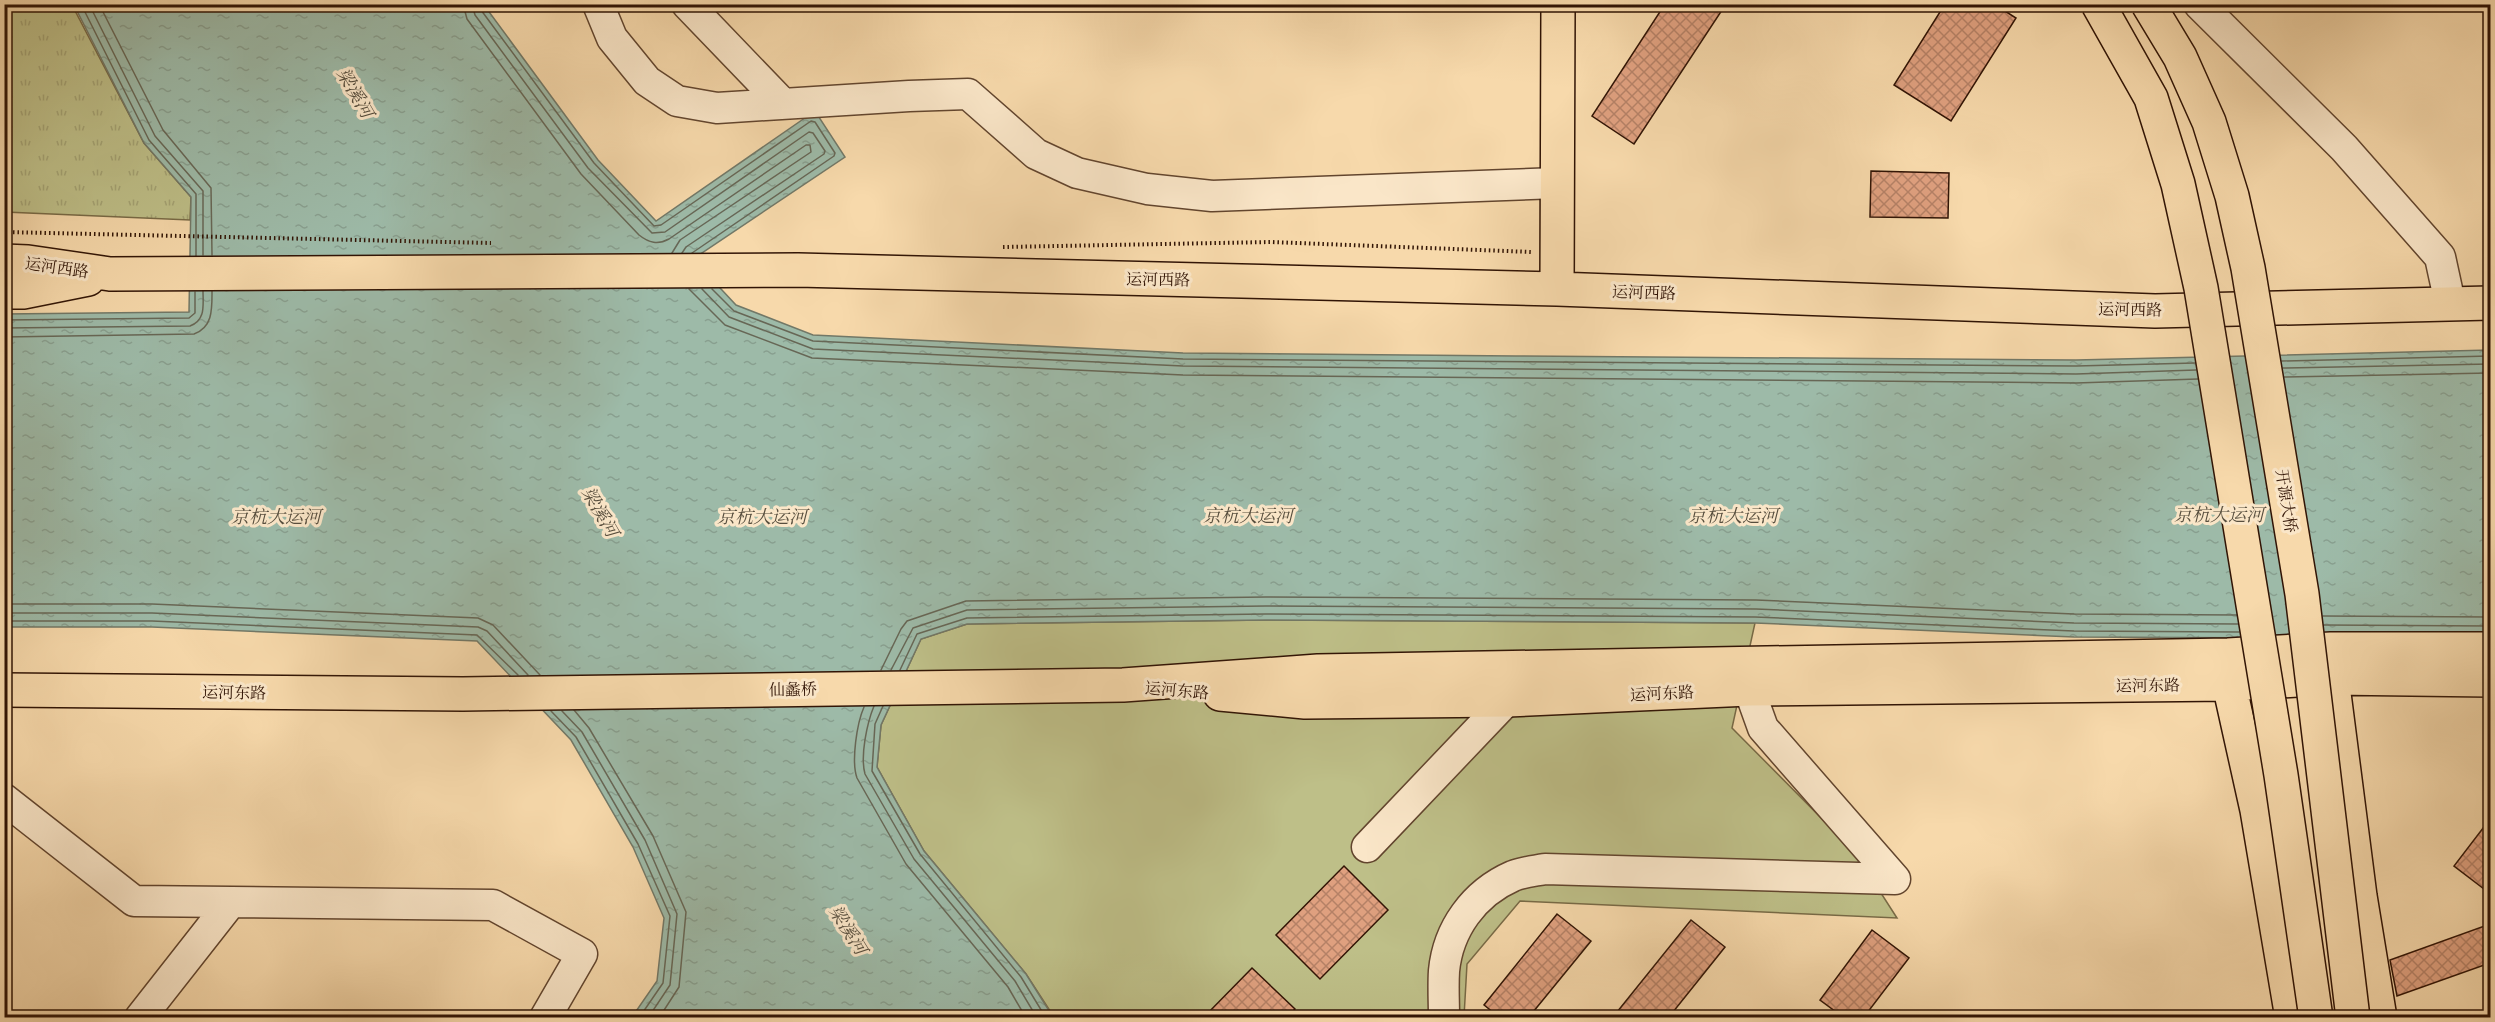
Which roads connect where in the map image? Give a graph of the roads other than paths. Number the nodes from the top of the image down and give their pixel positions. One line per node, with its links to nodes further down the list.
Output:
1 (598, 4): 7 (street)
2 (687, 4): 7 (street)
3 (1558, 4): 8 (main road)
4 (2098, 4): 31 (main road, bridge)
5 (2148, 4): 32 (main road, 开源大桥, bridge)
6 (2199, 4): 13 (street)
7 (783, 104): 8 (street)
8 (1557, 183): 11 (main road)
9 (4, 261): 10 (main road, 运河西路)
10 (110, 274): 11 (main road, 运河西路); 12 (main road, 运河西路)
11 (1557, 289): 13 (main road, 运河西路)
12 (4, 292)
13 (2450, 303): 14 (main road, 运河西路)
14 (2490, 303)
15 (2490, 649): 19 (main road, 运河东路)
16 (2332, 678): 17 (main road, 运河东路); 18 (main road, 运河东路); 33 (main road)
17 (2490, 680)
18 (2229, 684): 20 (main road, 运河东路); 30 (main road)
19 (1123, 685): 22 (main road, 仙蠡桥); 23 (main road, 运河东路)
20 (1749, 689): 23 (main road, 运河东路); 29 (street)
21 (4, 690): 22 (main road, 运河东路)
22 (463, 694)
23 (1507, 700): 25 (street)
24 (4, 799): 26 (street)
25 (1367, 847)
26 (231, 902): 27 (street); 28 (street)
27 (140, 1017)
28 (545, 1017)
29 (1444, 1017)
30 (2292, 1017)
31 (2316, 1017)
32 (2353, 1017)
33 (2380, 1017)

